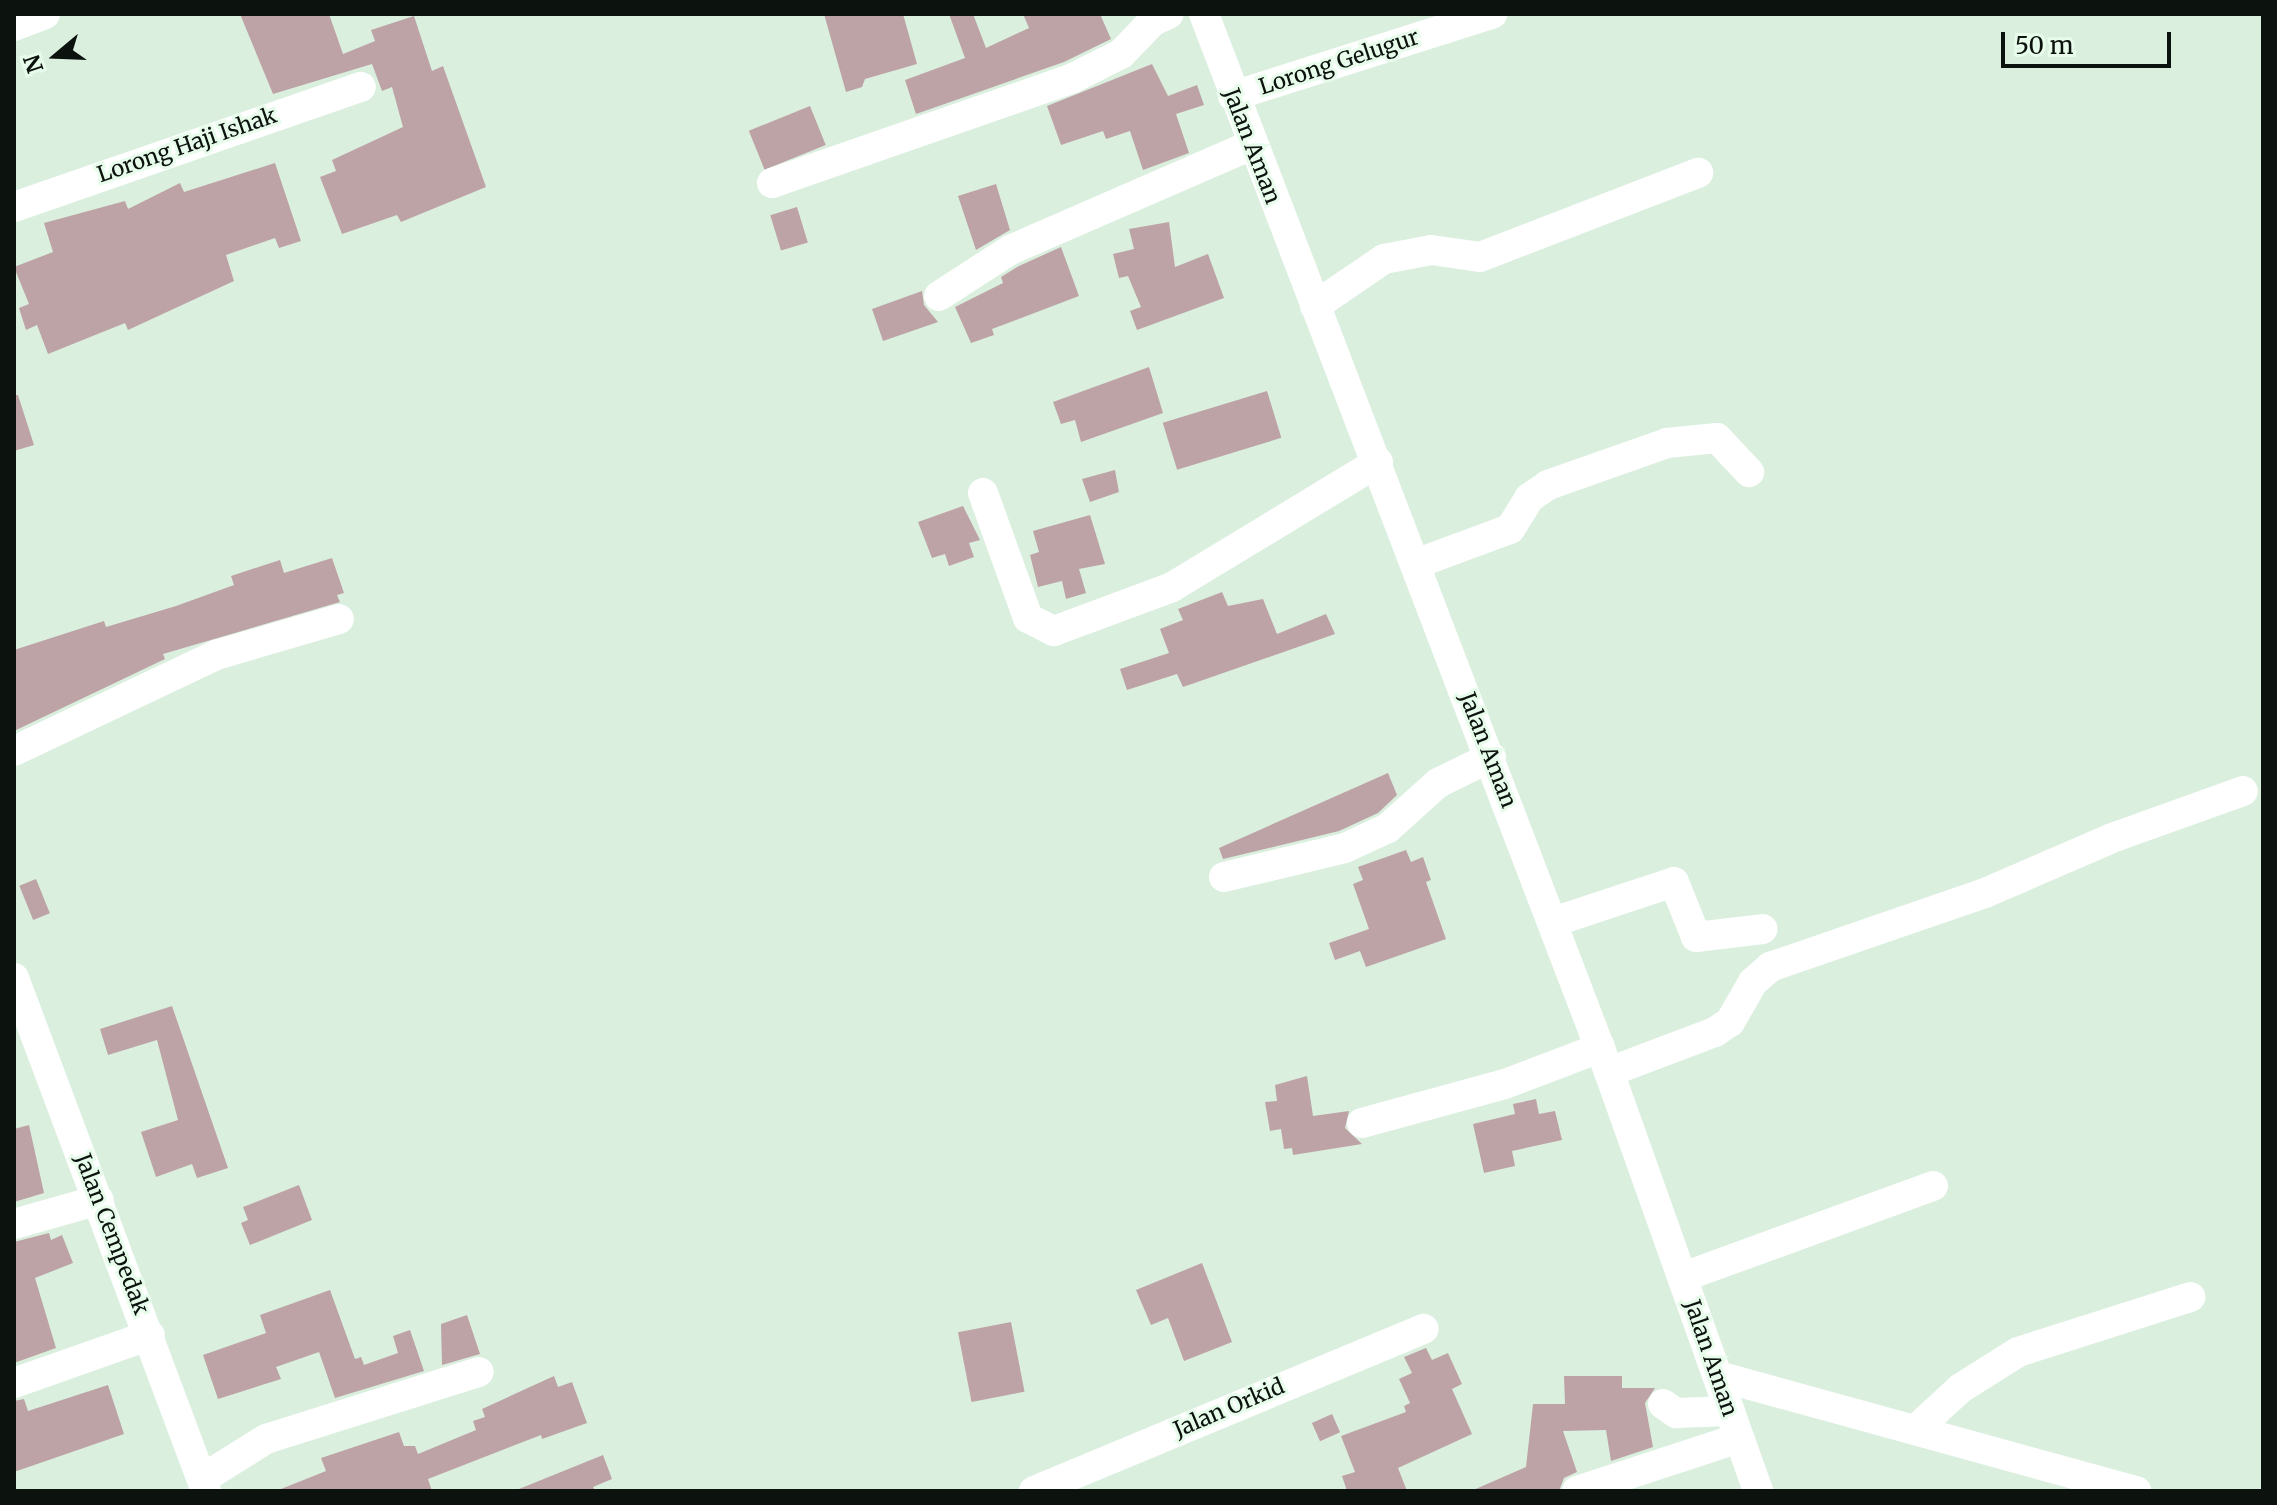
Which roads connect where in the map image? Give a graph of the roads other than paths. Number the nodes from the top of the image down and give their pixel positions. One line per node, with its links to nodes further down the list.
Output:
1 (45, 14): 5 (street)
2 (1169, 14): 10 (street)
3 (1204, 14): 7 (street, Jalan Aman)
4 (1492, 14): 7 (street, Lorong Gelugur)
5 (14, 26)
6 (361, 87): 11 (street, Lorong Haji Ishak)
7 (1233, 96): 8 (street, Jalan Aman)
8 (1251, 145): 12 (street); 13 (street, Jalan Aman)
9 (1698, 173): 13 (street)
10 (772, 183)
11 (14, 207)
12 (939, 296)
13 (1315, 306): 14 (street, Jalan Aman)
14 (1378, 462): 16 (street); 17 (street, Jalan Aman)
15 (1749, 472): 17 (street)
16 (983, 493)
17 (1418, 563): 20 (street, Jalan Aman)
18 (339, 619): 19 (street)
19 (14, 751)
20 (1491, 757): 22 (street); 23 (street, Jalan Aman)
21 (2243, 791): 26 (street)
22 (1224, 877)
23 (1553, 922): 24 (street); 26 (street, Jalan Aman)
24 (1763, 929)
25 (14, 978): 29 (street, Jalan Cempedak)
26 (1605, 1060): 27 (street); 31 (street, Jalan Aman)
27 (1362, 1123)
28 (1933, 1186): 31 (street)
29 (99, 1200): 30 (street); 34 (street, Jalan Cempedak)
30 (14, 1224)
31 (1683, 1277): 36 (street, Jalan Aman)
32 (2190, 1297): 40 (street)
33 (1424, 1329): 42 (street, Jalan Orkid)
34 (150, 1335): 37 (street); 41 (street, Jalan Cempedak)
35 (479, 1372): 41 (street)
36 (1718, 1376): 39 (street, Jalan Aman); 40 (street)
37 (14, 1383)
38 (1663, 1404): 39 (street)
39 (1735, 1424): 43 (street); 44 (street, Jalan Aman)
40 (1915, 1430): 45 (street)
41 (204, 1485)
42 (1034, 1491)
43 (1577, 1491)
44 (1758, 1491)
45 (2136, 1491)

